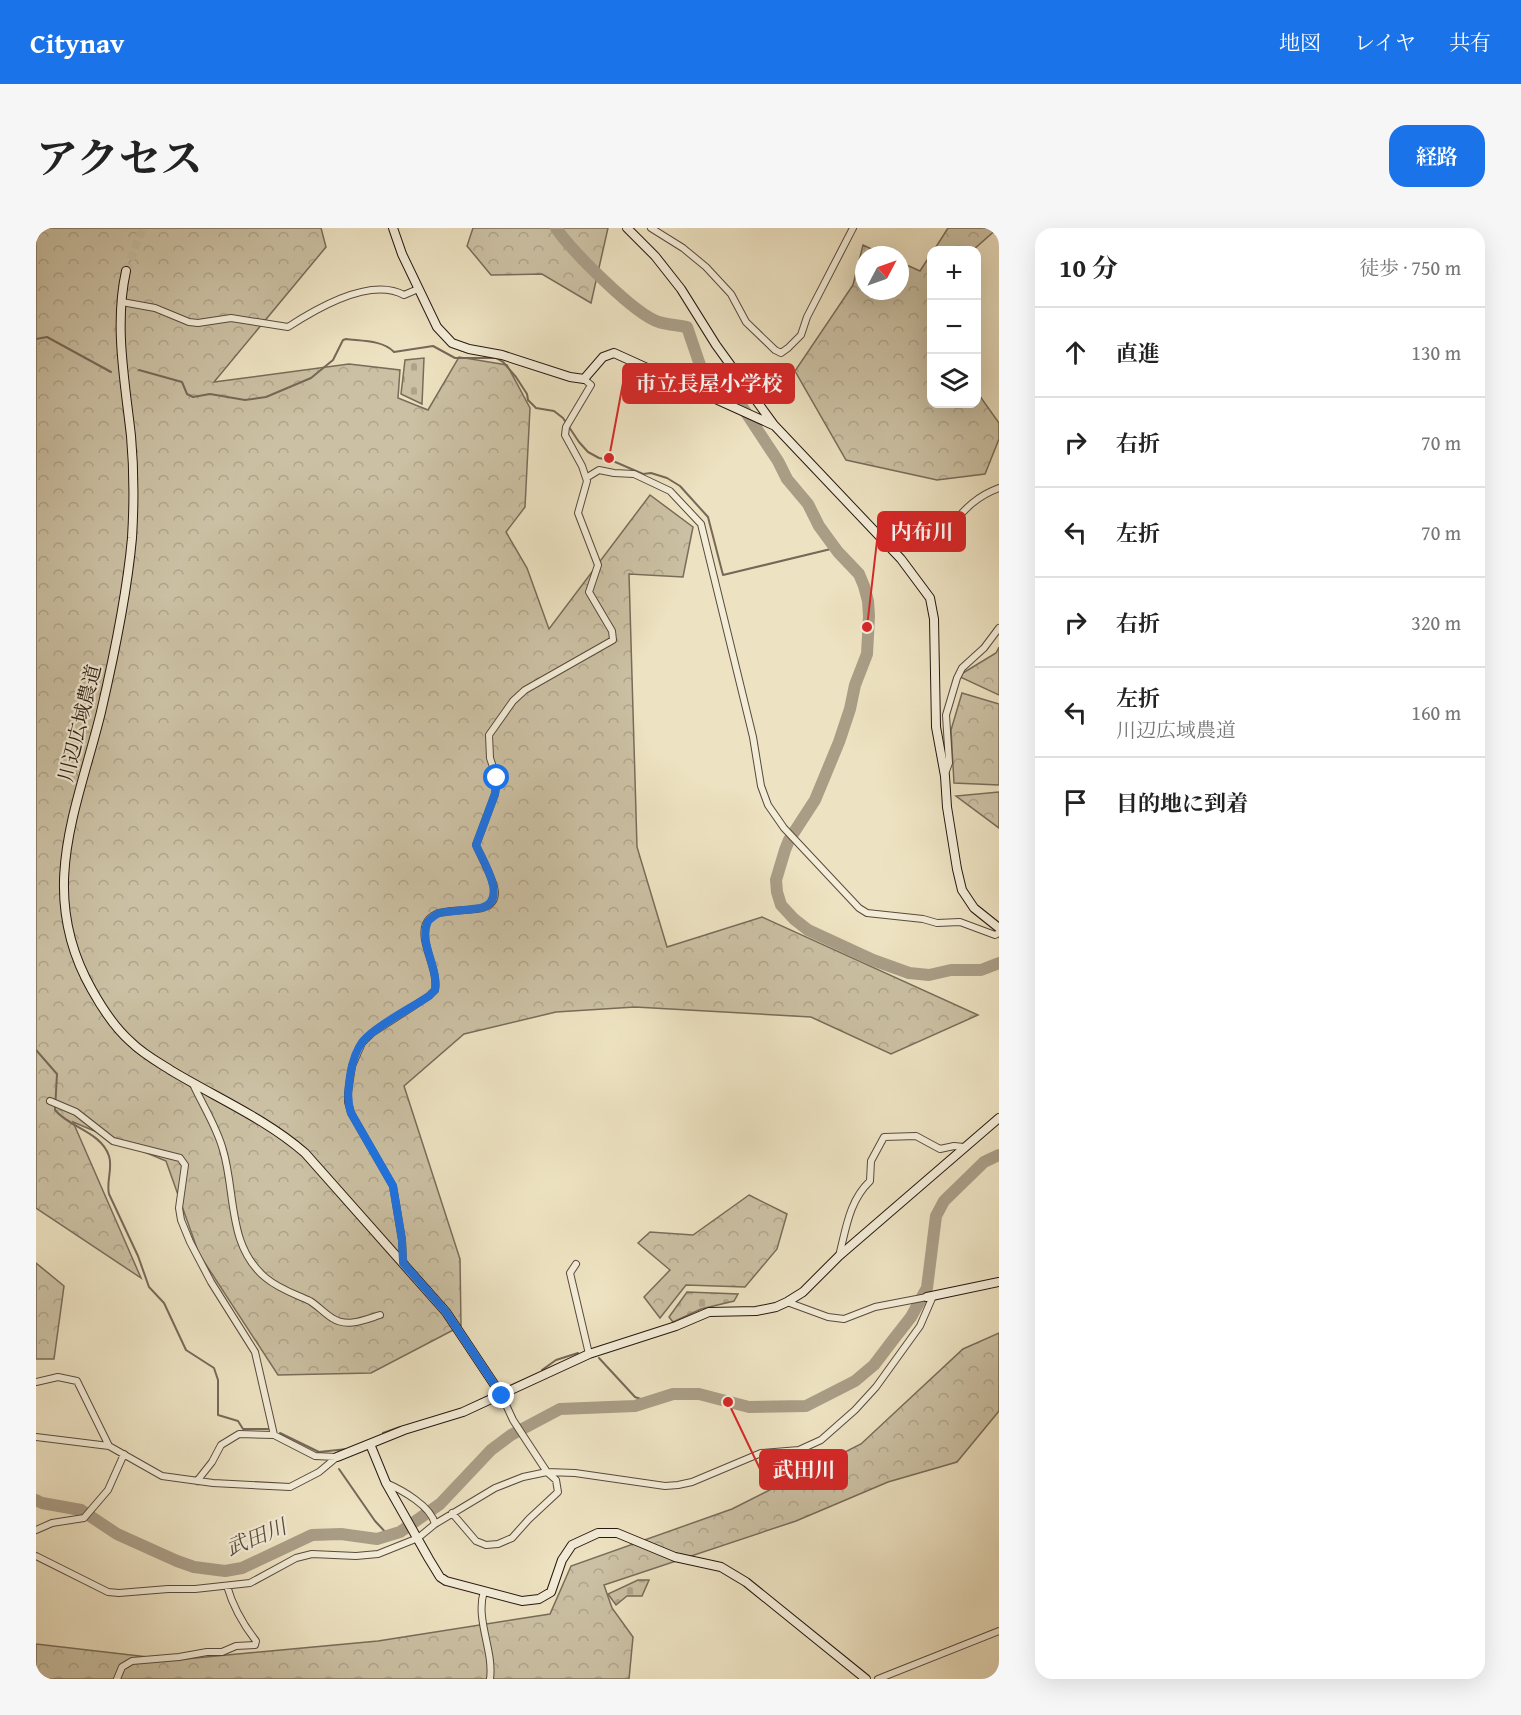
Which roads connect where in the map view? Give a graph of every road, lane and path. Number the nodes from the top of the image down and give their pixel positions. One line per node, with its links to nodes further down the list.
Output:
1 (393, 228): 6 (street)
2 (627, 228): 9 (street)
3 (651, 228): 4 (street)
4 (853, 228)
5 (126, 271): 7 (street, 川辺広域農道)
6 (418, 289): 7 (street); 8 (street)
7 (122, 302): 17 (street, 川辺広域農道)
8 (584, 379): 9 (street); 10 (street)
9 (774, 425): 12 (street)
10 (586, 478): 16 (street); 22 (street)
11 (999, 488): 12 (street)
12 (883, 540): 14 (street)
13 (999, 628): 14 (street)
14 (945, 776): 15 (street)
15 (999, 928)
16 (999, 933)
17 (193, 1083): 22 (street, 川辺広域農道); 27 (street)
18 (50, 1101): 31 (street)
19 (999, 1118): 20 (street)
20 (964, 1147): 21 (street); 21 (street)
21 (839, 1256): 26 (street)
22 (403, 1263): 30 (street, 川辺広域農道)
23 (576, 1264): 28 (street)
24 (999, 1282): 25 (street)
25 (930, 1296): 26 (street); 37 (street)
26 (788, 1302): 28 (street)
27 (380, 1315)
28 (589, 1354): 30 (street)
29 (36, 1382): 34 (street)
30 (502, 1396): 33 (street); 37 (street)
31 (274, 1435): 36 (street); 38 (street)
32 (36, 1437): 34 (street)
33 (370, 1444): 36 (street); 39 (street)
34 (109, 1446): 35 (street)
35 (124, 1454): 38 (street); 42 (street)
36 (337, 1457): 38 (street)
37 (547, 1472): 40 (street); 40 (street)
38 (197, 1481)
39 (386, 1483): 41 (street); 43 (street)
40 (452, 1513): 41 (street)
41 (434, 1520): 43 (street)
42 (36, 1530)
43 (417, 1535): 45 (street); 46 (street)
44 (36, 1556): 45 (street)
45 (227, 1586): 48 (street)
46 (484, 1591): 49 (street); 50 (street)
47 (999, 1631): 51 (street)
48 (117, 1679)
49 (490, 1679)
50 (866, 1679)
51 (879, 1679)

